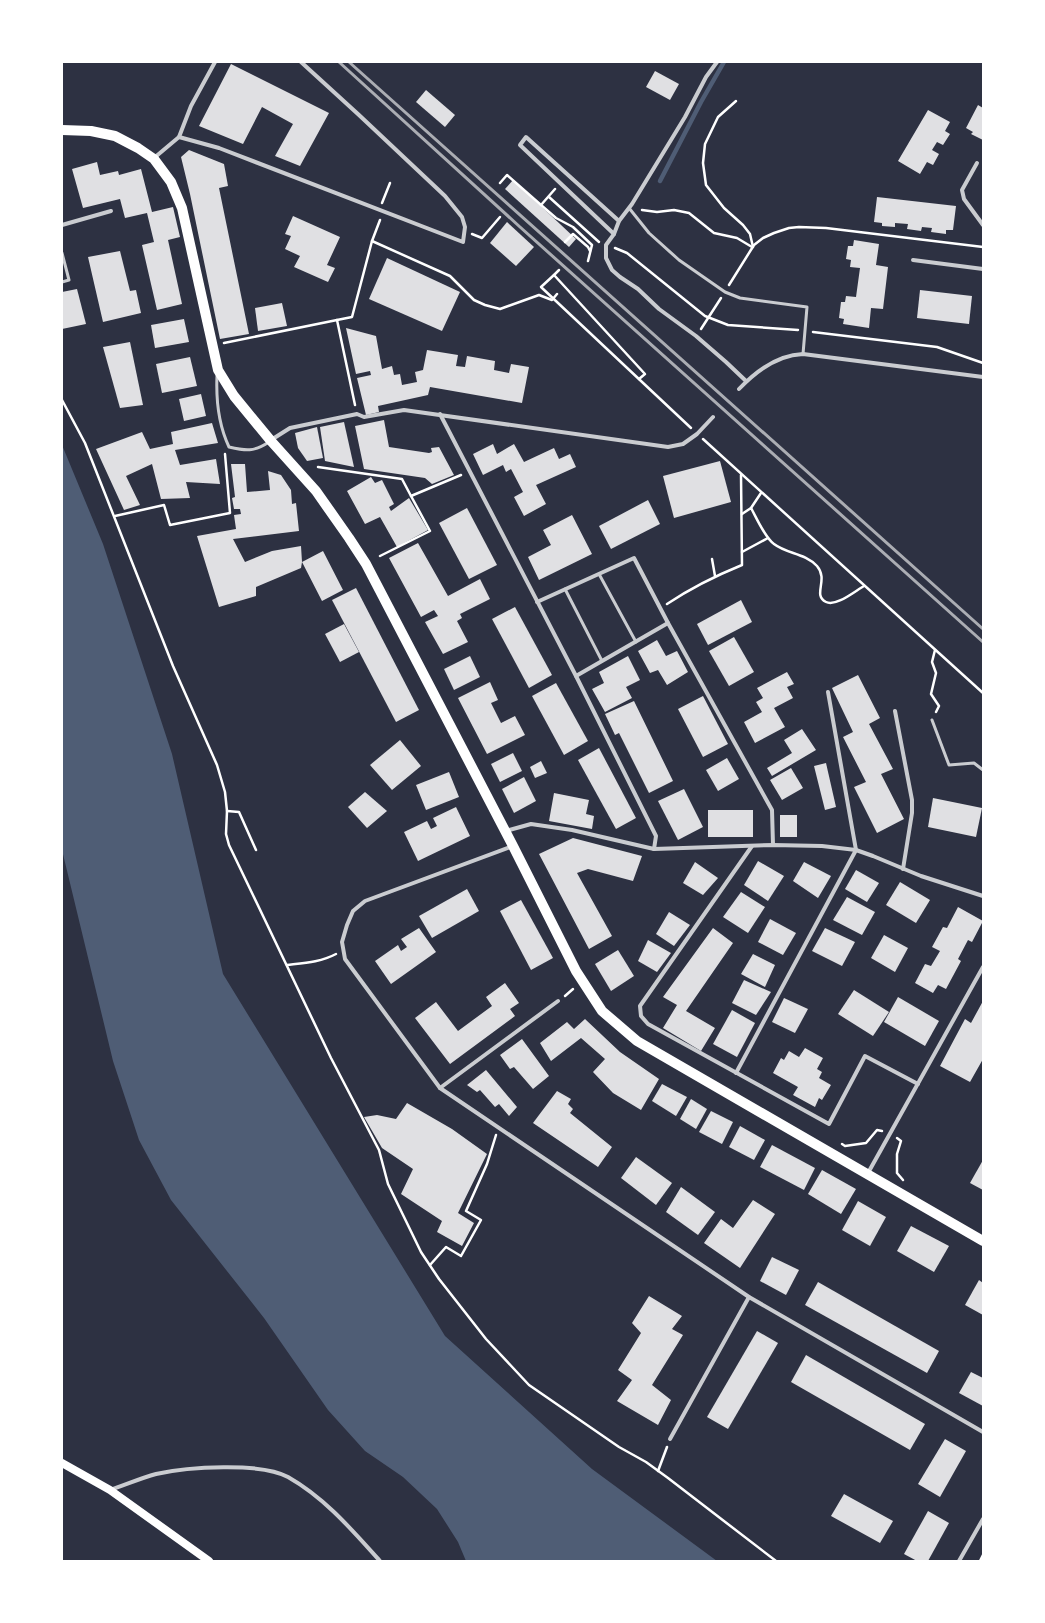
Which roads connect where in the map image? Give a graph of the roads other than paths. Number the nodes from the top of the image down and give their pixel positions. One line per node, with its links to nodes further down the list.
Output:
1 (215, 62): 5 (street)
2 (301, 62): 5 (street)
3 (717, 62): 8 (street)
4 (62, 130): 6 (main road)
5 (179, 137): 6 (street)
6 (154, 159): 19 (main road)
7 (977, 163): 11 (street)
8 (631, 206): 10 (street); 18 (lane)
9 (111, 211): 12 (street)
10 (619, 222): 13 (street); 13 (street)
11 (983, 224)
12 (62, 225)
13 (614, 234): 21 (street)
14 (62, 253): 17 (lane)
15 (913, 260): 16 (street)
16 (983, 269)
17 (62, 282)
18 (803, 354): 20 (street); 21 (street)
19 (218, 370): 25 (main road); 25 (lane)
20 (983, 378)
21 (746, 382): 22 (street)
22 (739, 389)
23 (440, 414): 24 (street); 25 (street); 28 (street)
24 (713, 417)
25 (271, 441): 37 (main road)
26 (599, 574): 27 (street); 29 (street); 30 (lane)
27 (565, 589): 28 (street); 31 (lane)
28 (537, 602): 32 (street)
29 (668, 624): 30 (street); 38 (street)
30 (636, 642): 31 (street)
31 (602, 661): 32 (street)
32 (576, 676): 41 (street)
33 (828, 692): 42 (street)
34 (895, 711): 43 (street)
35 (932, 720): 36 (lane)
36 (983, 770)
37 (505, 831): 39 (main road); 41 (street)
38 (773, 845): 40 (street); 42 (street)
39 (513, 846): 49 (street); 50 (main road)
40 (752, 846): 41 (street); 47 (street)
41 (654, 849)
42 (856, 850): 43 (street); 47 (street)
43 (903, 869): 44 (street)
44 (983, 896)
45 (983, 967): 48 (street)
46 (558, 1001): 49 (street)
47 (736, 1073): 48 (street)
48 (918, 1084): 50 (street)
49 (440, 1088): 52 (street)
50 (867, 1175): 51 (main road)
51 (983, 1241)
52 (749, 1297): 53 (street); 54 (street)
53 (983, 1432)
54 (670, 1439)
55 (62, 1463): 56 (main road)
56 (110, 1490): 58 (main road); 59 (street)
57 (983, 1519): 60 (street)
58 (209, 1561)
59 (380, 1561)
60 (959, 1561)

